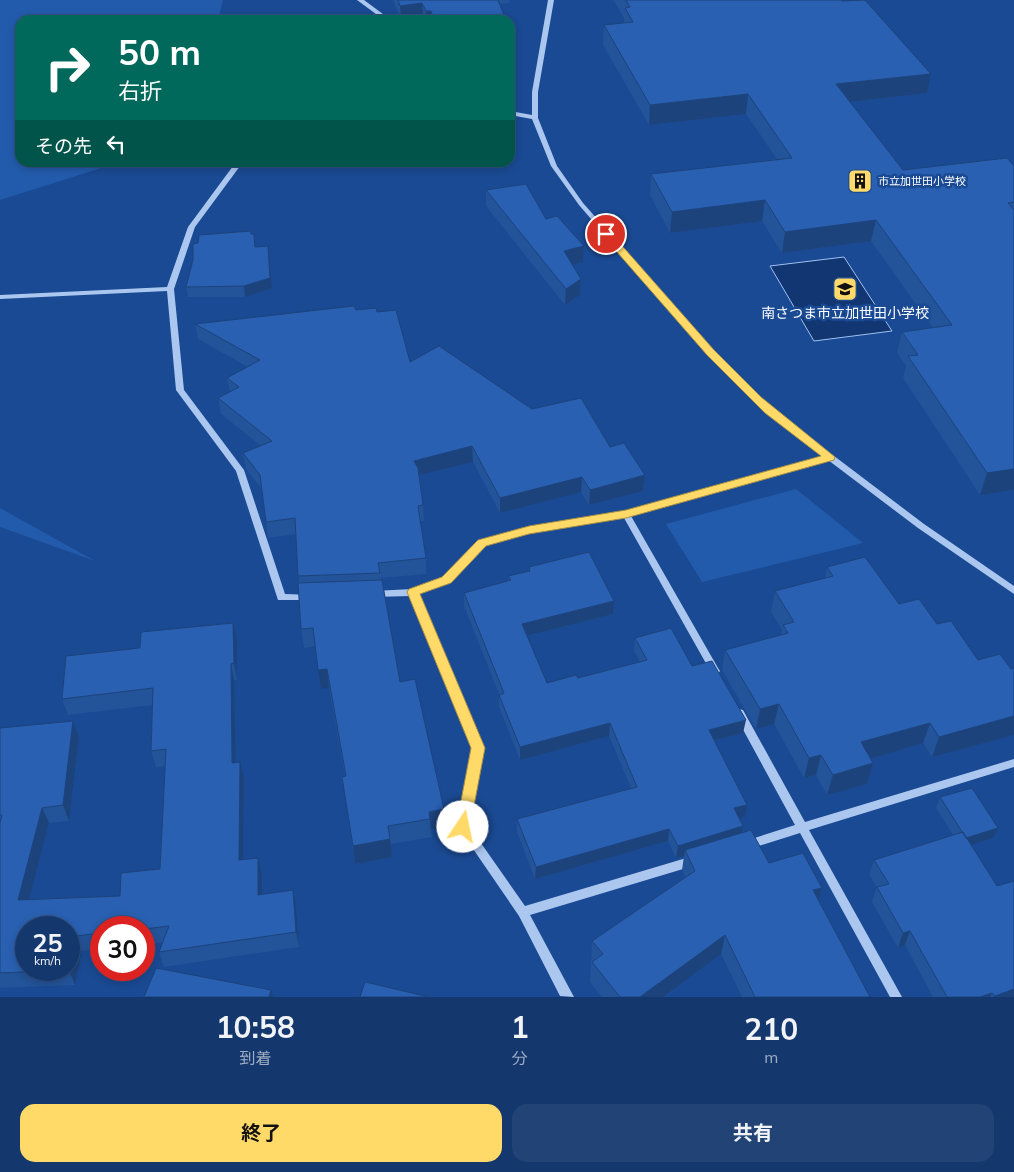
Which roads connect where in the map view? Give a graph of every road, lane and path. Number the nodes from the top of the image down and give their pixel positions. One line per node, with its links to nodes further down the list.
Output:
1 (360, 0): 3 (street)
2 (551, 0): 5 (street)
3 (381, 15)
4 (515, 114): 5 (street)
5 (535, 118): 9 (street)
6 (236, 167): 7 (street)
7 (170, 289): 8 (street); 14 (street)
8 (0, 296)
9 (830, 457): 10 (street); 11 (street)
10 (626, 514): 12 (street); 15 (street)
11 (1014, 591)
12 (413, 592): 13 (street); 21 (street)
13 (366, 594)
14 (319, 597)
15 (720, 679)
16 (735, 706): 18 (street)
17 (1014, 763): 18 (street)
18 (804, 827): 19 (street); 23 (street)
19 (738, 847)
20 (701, 858): 21 (street)
21 (523, 912): 22 (street)
22 (568, 997)
23 (896, 997)

